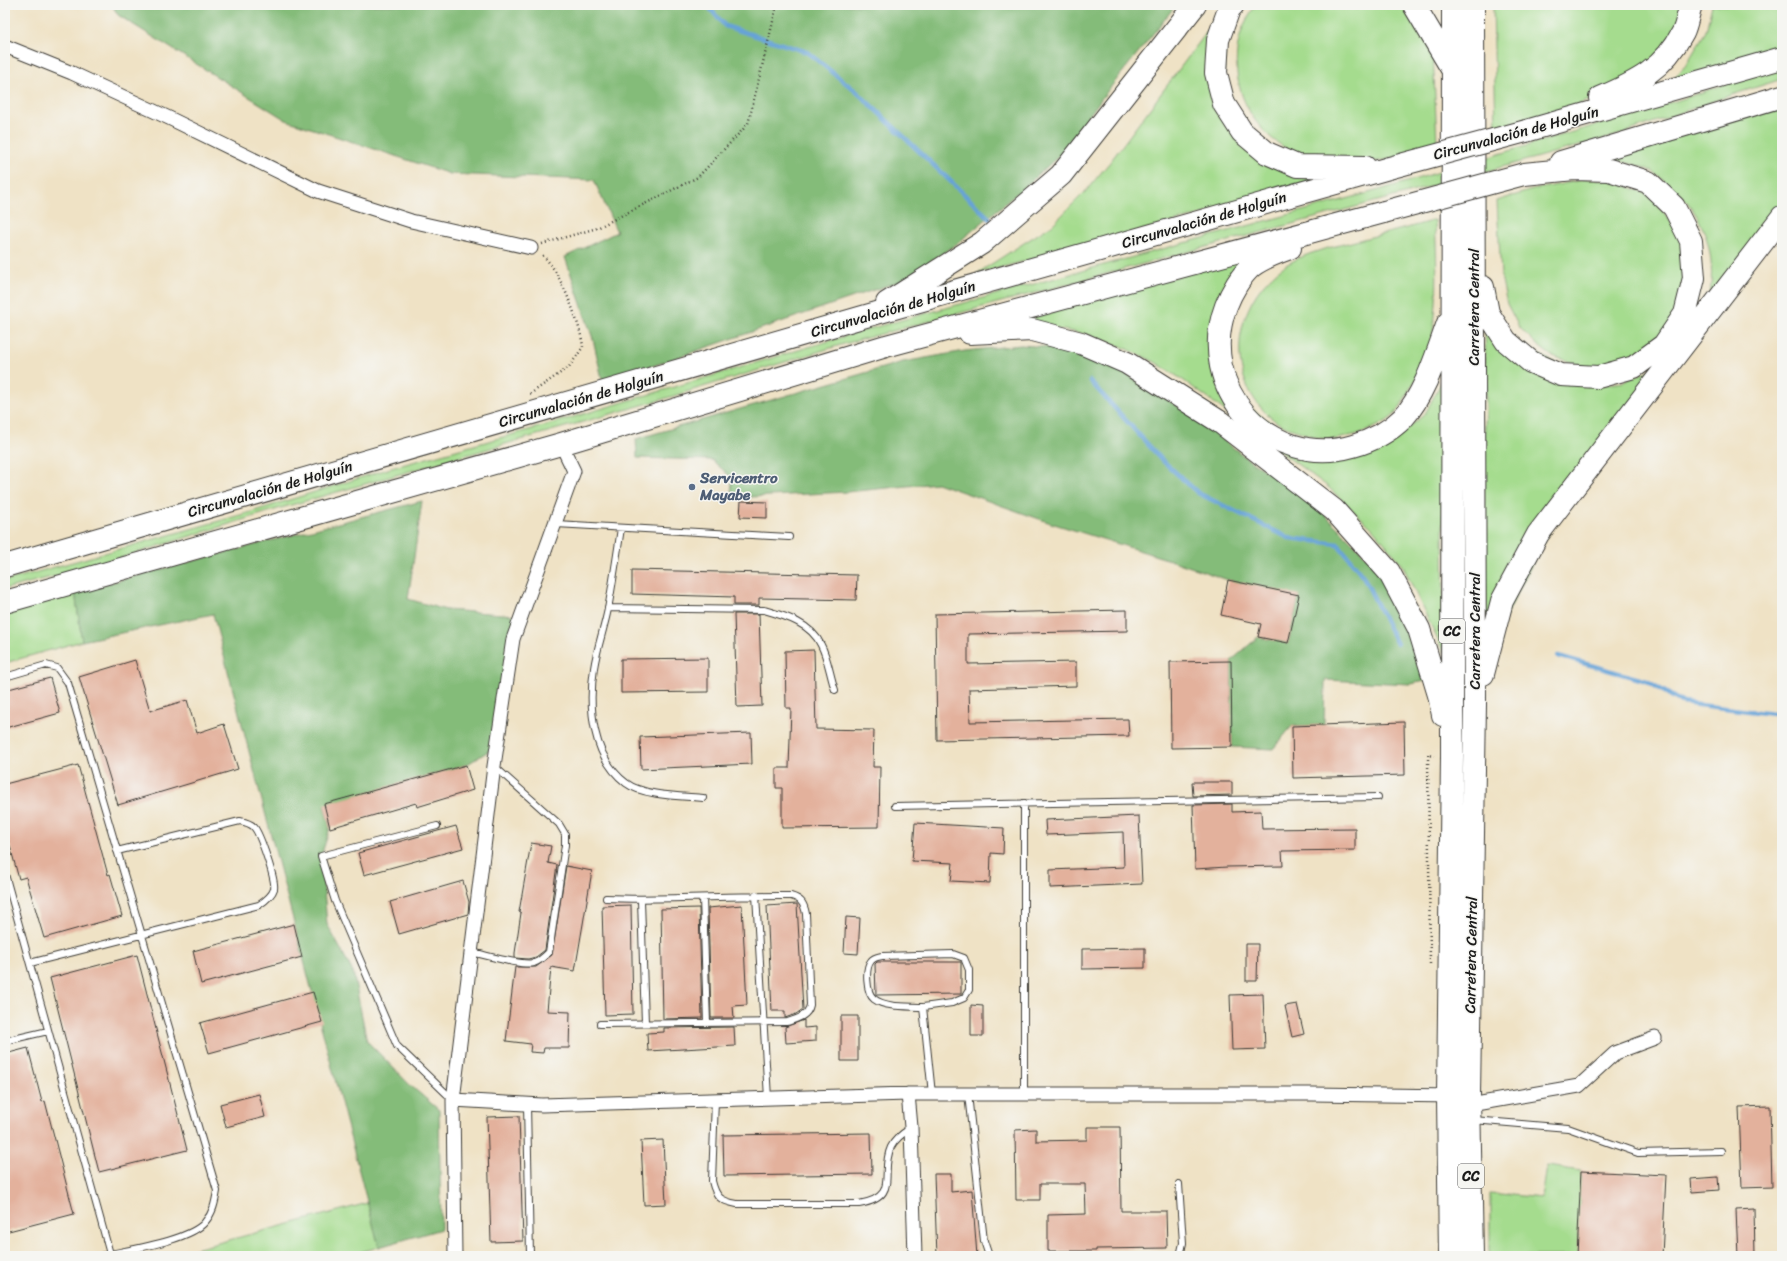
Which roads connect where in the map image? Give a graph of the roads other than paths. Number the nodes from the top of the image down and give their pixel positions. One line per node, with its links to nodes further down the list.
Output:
1 (1195, 5): 19 (highway)
2 (1233, 5): 12 (highway)
3 (1414, 5): 9 (highway)
4 (1453, 5): 9 (highway, Carretera Central / CC)
5 (1473, 5): 16 (highway, Carretera Central / CC)
6 (1691, 5): 11 (highway)
7 (5, 46): 17 (street)
8 (1782, 58): 11 (highway, Circunvalación de Holguín)
9 (1453, 70): 18 (highway, Carretera Central / CC)
10 (1782, 96): 13 (highway)
11 (1526, 131): 12 (highway, Circunvalación de Holguín, bridge)
12 (1389, 168): 19 (highway, Circunvalación de Holguín)
13 (1524, 174): 14 (highway, bridge); 16 (highway)
14 (1384, 212): 18 (highway); 20 (highway)
15 (1782, 217): 30 (highway)
16 (1474, 245): 30 (highway, Carretera Central / CC)
17 (531, 248)
18 (1453, 312): 31 (highway, Carretera Central / CC)
19 (866, 316): 25 (highway, Circunvalación de Holguín)
20 (886, 346): 21 (highway); 31 (highway)
21 (560, 444): 22 (street); 26 (highway)
22 (556, 524): 23 (lane); 32 (street)
23 (621, 528): 24 (lane); 27 (lane)
24 (789, 537)
25 (5, 566)
26 (5, 602)
27 (608, 608): 29 (lane); 34 (lane)
28 (5, 677): 38 (lane)
29 (835, 690)
30 (1475, 704): 63 (highway, Carretera Central / CC)
31 (1452, 756): 63 (highway, Carretera Central / CC)
32 (494, 766): 45 (street); 45 (lane)
33 (1378, 797): 35 (lane)
34 (703, 798)
35 (1024, 803): 36 (lane); 58 (lane)
36 (895, 806)
37 (438, 826): 60 (lane)
38 (118, 851): 44 (lane); 44 (lane)
39 (5, 874): 46 (lane)
40 (756, 895): 42 (lane); 49 (lane); 49 (lane)
41 (606, 898): 43 (lane)
42 (703, 898): 43 (lane); 48 (lane)
43 (642, 900): 50 (lane)
44 (142, 934): 46 (lane); 67 (lane)
45 (471, 952): 60 (street)
46 (30, 963): 52 (lane)
47 (923, 1007): 47 (lane); 56 (lane)
48 (707, 1022): 49 (lane); 50 (lane)
49 (763, 1022): 59 (lane)
50 (645, 1023): 51 (lane)
51 (600, 1024)
52 (48, 1030): 54 (lane); 67 (lane)
53 (1655, 1038): 63 (street)
54 (5, 1041)
55 (908, 1094): 56 (street); 59 (street); 64 (street)
56 (932, 1094): 57 (street)
57 (968, 1094): 58 (street); 72 (lane)
58 (1024, 1094): 63 (street)
59 (768, 1098): 61 (street)
60 (453, 1100): 62 (street); 69 (street)
61 (715, 1100): 62 (street); 64 (lane)
62 (527, 1104): 70 (lane)
63 (1464, 1104): 65 (lane); 74 (highway, Carretera Central / CC); 75 (highway, Carretera Central / CC)
64 (911, 1127): 71 (street)
65 (1720, 1151)
66 (1179, 1184): 73 (lane)
67 (110, 1254): 68 (lane)
68 (101, 1256)
69 (455, 1256)
70 (530, 1256)
71 (915, 1256)
72 (989, 1256)
73 (1180, 1256)
74 (1450, 1256)
75 (1472, 1256)

